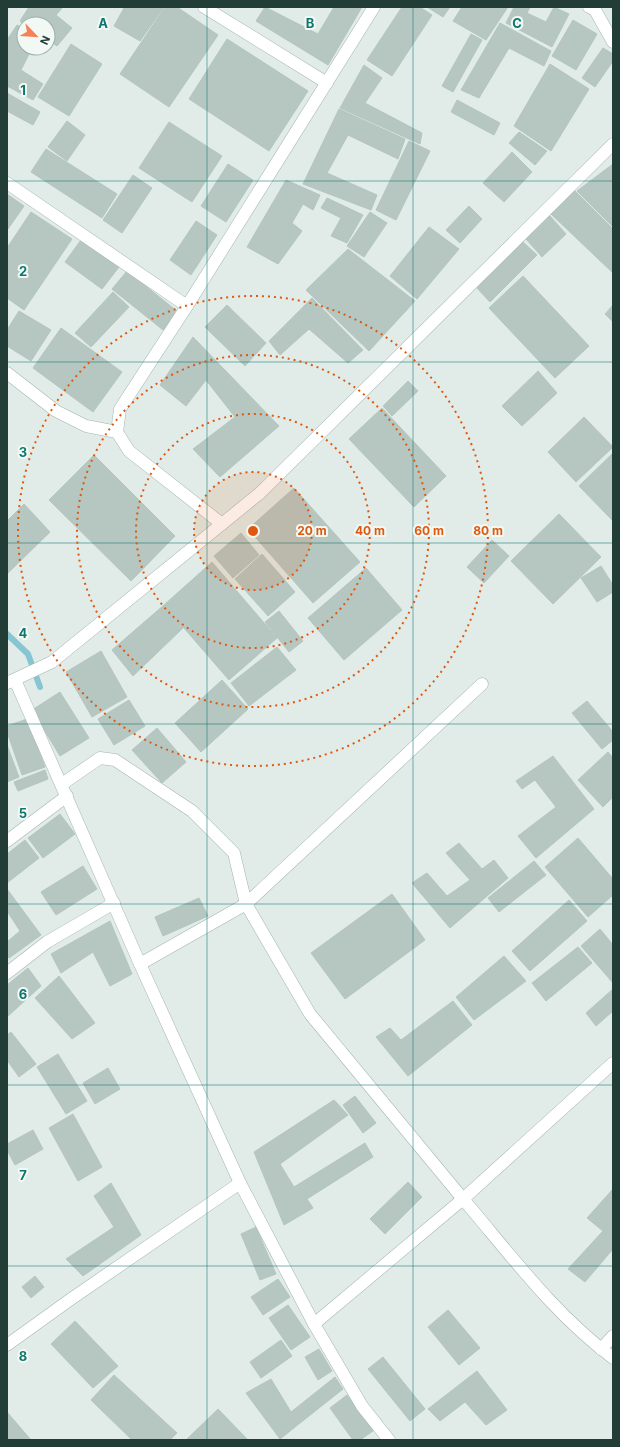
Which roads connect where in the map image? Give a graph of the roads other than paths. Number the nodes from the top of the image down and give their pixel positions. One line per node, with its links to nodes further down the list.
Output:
1 (204, 7): 5 (street)
2 (374, 7): 5 (street)
3 (589, 7): 4 (street)
4 (613, 42)
5 (327, 83): 8 (street)
6 (613, 144): 11 (street)
7 (7, 183): 8 (street)
8 (187, 306): 10 (street)
9 (7, 373): 10 (street)
10 (117, 432): 11 (street)
11 (222, 524): 12 (street)
12 (11, 681): 14 (street)
13 (482, 684): 18 (street)
14 (62, 784): 15 (street); 18 (street)
15 (67, 796): 16 (street); 17 (street)
16 (7, 841)
17 (114, 903): 19 (street); 20 (street)
18 (246, 904): 19 (street); 23 (street)
19 (140, 964): 22 (street)
20 (7, 973)
21 (613, 1063): 23 (street)
22 (240, 1184): 24 (street); 26 (street)
23 (463, 1199): 24 (street); 27 (street)
24 (314, 1324): 29 (street)
25 (613, 1336): 27 (street)
26 (7, 1345)
27 (602, 1349): 28 (street)
28 (613, 1358)
29 (389, 1440)

